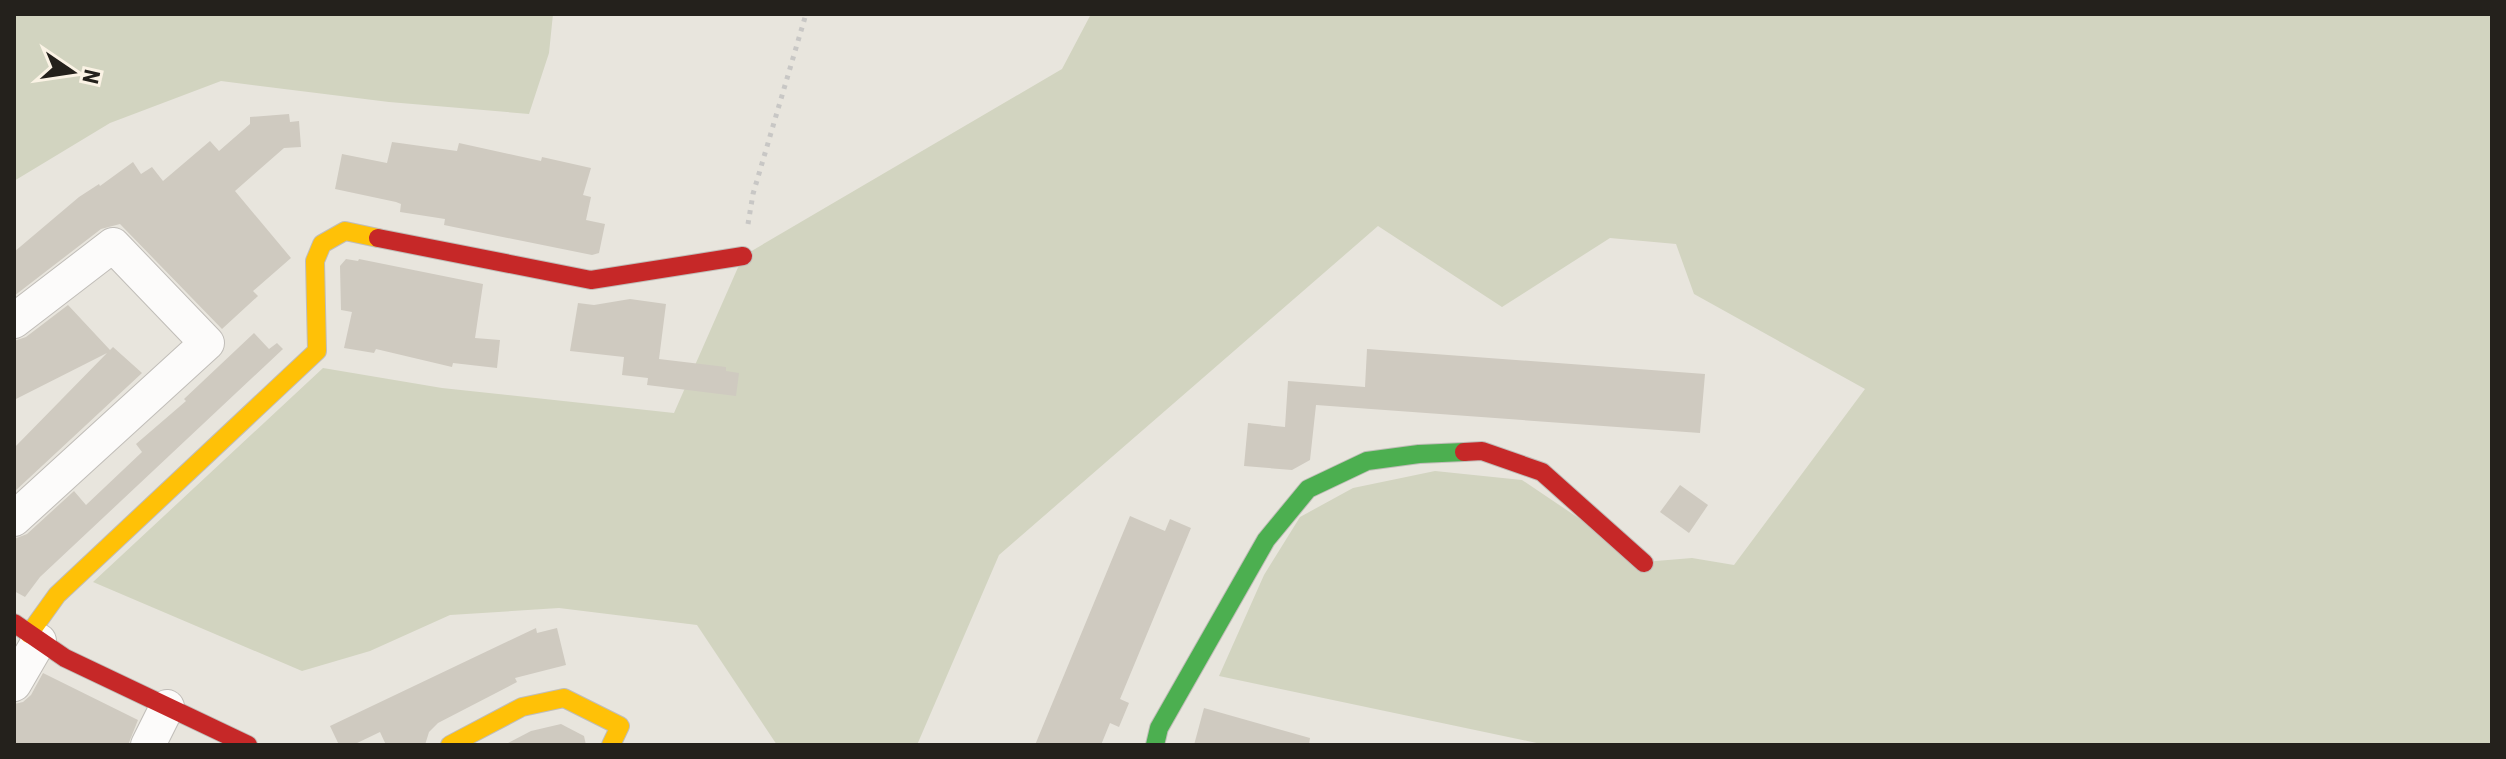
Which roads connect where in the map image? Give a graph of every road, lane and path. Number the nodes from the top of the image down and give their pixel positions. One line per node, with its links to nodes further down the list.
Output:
1 (806, 14): 2 (path)
2 (743, 256): 6 (street)
3 (14, 321): 4 (street)
4 (14, 519)
5 (1644, 563): 13 (street)
6 (27, 633): 7 (street); 8 (street)
7 (14, 684)
8 (167, 707): 9 (street); 10 (street)
9 (148, 745)
10 (248, 745)
11 (450, 745): 12 (street)
12 (611, 745)
13 (1155, 745)

